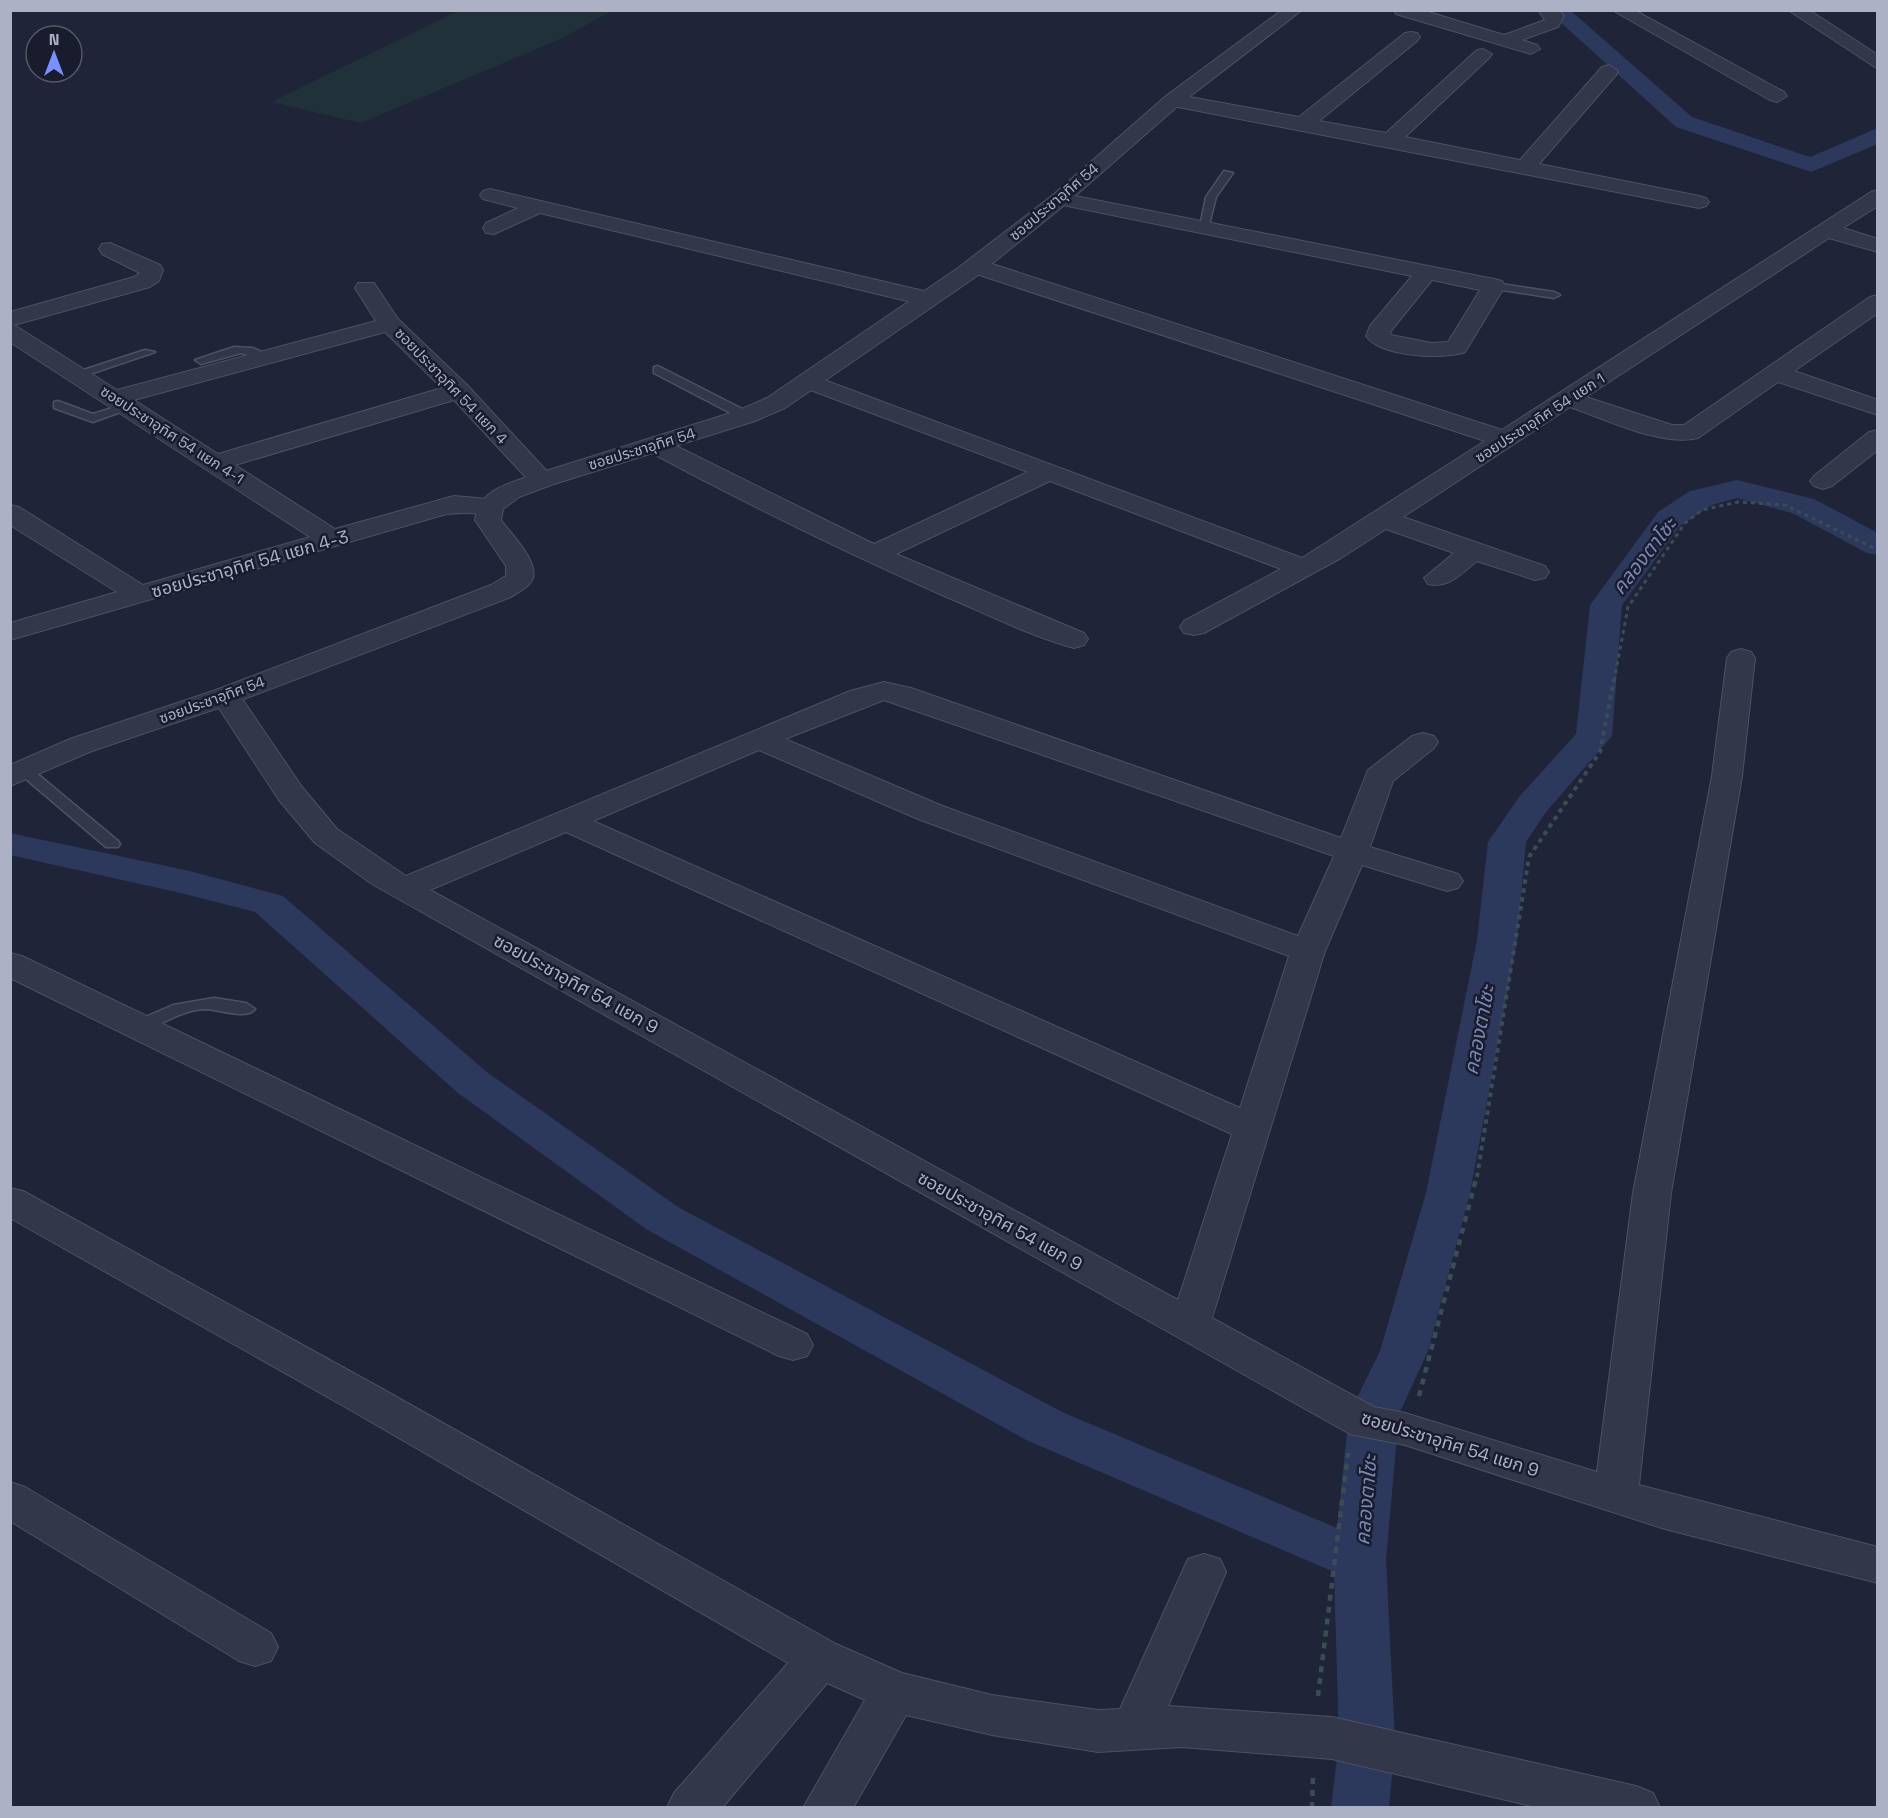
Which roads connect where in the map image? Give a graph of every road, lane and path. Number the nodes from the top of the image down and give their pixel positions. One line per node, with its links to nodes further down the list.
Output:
1 (1294, 10): 16 (street, ซอยประชาอุทิศ 54)
2 (1402, 10): 9 (street)
3 (1546, 10): 9 (street)
4 (1659, 10): 7 (street)
5 (1796, 10): 12 (street)
6 (1621, 11): 7 (street); 15 (street)
7 (1647, 11): 13 (street)
8 (1411, 37): 17 (street)
9 (1504, 41): 10 (street)
10 (1531, 50)
11 (1483, 54): 18 (street)
12 (1878, 64)
13 (1747, 66)
14 (1609, 71): 19 (street)
15 (1777, 96)
16 (1173, 100): 17 (street); 23 (street, ซอยประชาอุทิศ 54)
17 (1304, 123): 18 (street)
18 (1390, 140): 19 (street)
19 (1525, 167): 24 (street)
20 (1228, 173): 27 (lane)
21 (490, 195): 25 (street)
22 (1878, 196): 28 (street, ซอยประชาอุทิศ 54 แยก 1)
23 (1060, 199): 27 (street); 31 (street, ซอยประชาอุทิศ 54)
24 (1699, 202)
25 (538, 206): 26 (street); 36 (street)
26 (494, 228)
27 (1203, 229): 32 (street)
28 (1826, 230): 29 (street); 49 (street, ซอยประชาอุทิศ 54 แยก 1)
29 (1878, 246)
30 (110, 249): 38 (street)
31 (975, 266): 36 (street, ซอยประชาอุทิศ 54); 55 (street)
32 (1425, 274): 33 (street); 33 (street)
33 (1494, 286): 35 (lane)
34 (366, 288): 39 (street, ซอยประชาอุทิศ 54 แยก 4)
35 (1554, 295)
36 (928, 298): 47 (street, ซอยประชาอุทิศ 54)
37 (1878, 302): 45 (street)
38 (10, 319)
39 (390, 324): 42 (street); 48 (street, ซอยประชาอุทิศ 54 แยก 4)
40 (10, 331): 46 (street, ซอยประชาอุทิศ 54 แยก 4-1)
41 (148, 352): 46 (lane)
42 (266, 357): 43 (lane); 50 (street)
43 (201, 360)
44 (658, 370): 53 (lane)
45 (1775, 373): 49 (street); 52 (street)
46 (77, 374): 50 (street, ซอยประชาอุทิศ 54 แยก 4-1)
47 (808, 381): 53 (street, ซอยประชาอุทิศ 54); 58 (street)
48 (459, 391): 57 (street); 59 (street, ซอยประชาอุทิศ 54 แยก 4)
49 (1569, 399): 55 (street, ซอยประชาอุทิศ 54 แยก 1)
50 (121, 403): 51 (lane); 57 (street, ซอยประชาอุทิศ 54 แยก 4-1)
51 (58, 405)
52 (1878, 408)
53 (746, 416): 56 (street, ซอยประชาอุทิศ 54)
54 (1878, 437): 60 (street)
55 (1507, 440): 63 (street, ซอยประชาอุทิศ 54 แยก 1)
56 (654, 445): 59 (street, ซอยประชาอุทิศ 54); 67 (street)
57 (215, 463): 64 (street, ซอยประชาอุทิศ 54 แยก 4-1)
58 (1049, 472): 67 (street); 68 (street)
59 (542, 480): 61 (street, ซอยประชาอุทิศ 54)
60 (1823, 481)
61 (490, 506): 64 (street, ซอยประชาอุทิศ 54 แยก 4-3); 76 (street, ซอยประชาอุทิศ 54)
62 (10, 513): 71 (street)
63 (1384, 519): 65 (street); 68 (street, ซอยประชาอุทิศ 54 แยก 1)
64 (333, 540): 71 (street, ซอยประชาอุทิศ 54 แยก 4-3)
65 (1474, 550): 69 (street); 70 (street)
66 (1878, 550): 93 (path)
67 (877, 553): 74 (street)
68 (1302, 567): 72 (street, ซอยประชาอุทิศ 54 แยก 1)
69 (1535, 572)
70 (1438, 578)
71 (140, 595): 73 (street, ซอยประชาอุทิศ 54 แยก 4-3)
72 (1194, 627)
73 (10, 632)
74 (1074, 639)
75 (1740, 658): 94 (street)
76 (226, 696): 79 (street, ซอยประชาอุทิศ 54); 84 (street, ซอยประชาอุทิศ 54 แยก 9)
77 (761, 740): 80 (street); 82 (street); 85 (street)
78 (1423, 742): 82 (street)
79 (17, 773): 81 (lane)
80 (568, 820): 84 (street); 89 (street)
81 (112, 844)
82 (1352, 852): 83 (street); 85 (street)
83 (1447, 881)
84 (404, 889): 91 (street, ซอยประชาอุทิศ 54 แยก 9)
85 (1308, 951): 89 (street)
86 (10, 964): 88 (street)
87 (246, 1009): 88 (lane)
88 (138, 1027): 92 (street)
89 (1252, 1128): 91 (street)
90 (10, 1201): 99 (street)
91 (1189, 1326): 93 (street, ซอยประชาอุทิศ 54 แยก 9)
92 (793, 1346)
93 (1384, 1425): 94 (street, ซอยประชาอุทิศ 54 แยก 9); 102 (path)
94 (1616, 1495): 96 (street, ซอยประชาอุทิศ 54 แยก 9)
95 (10, 1499): 98 (street)
96 (1878, 1565)
97 (1204, 1572): 101 (street)
98 (255, 1647)
99 (820, 1658): 100 (street); 103 (street)
100 (895, 1692): 101 (street); 104 (street)
101 (1136, 1729): 102 (street)
102 (1323, 1737): 105 (path); 106 (street)
103 (691, 1808)
104 (827, 1808)
105 (1312, 1808)
106 (1636, 1808)

